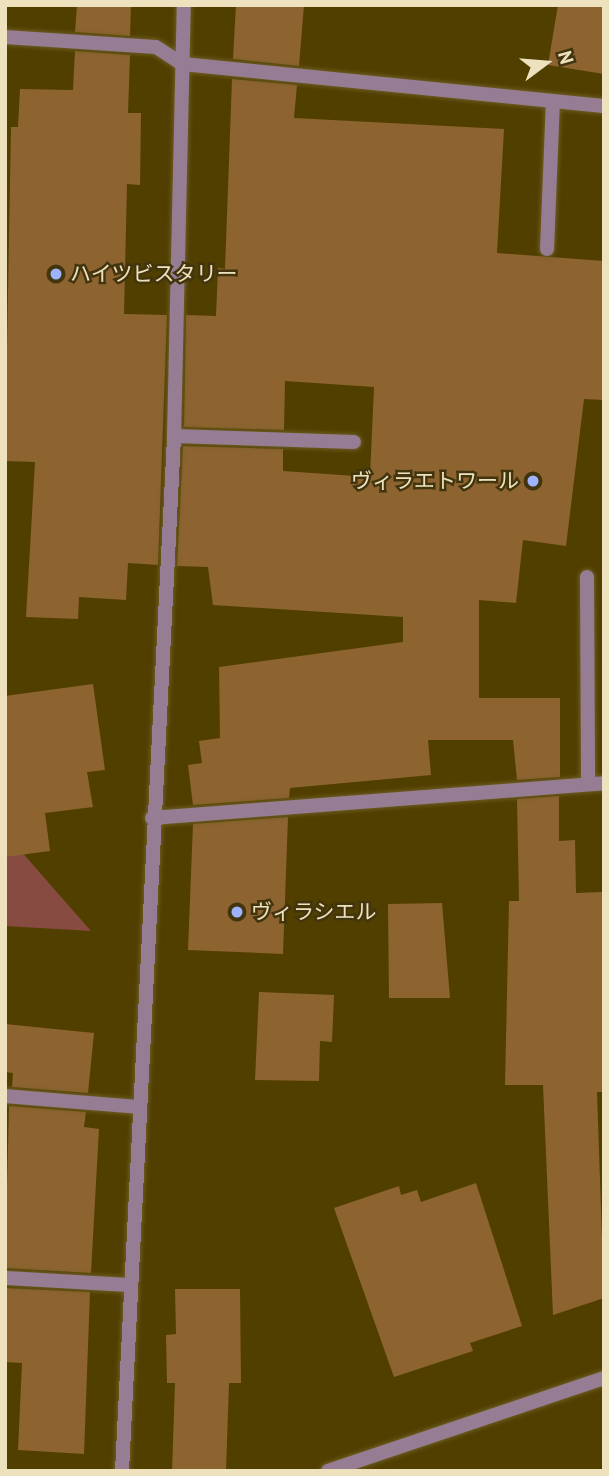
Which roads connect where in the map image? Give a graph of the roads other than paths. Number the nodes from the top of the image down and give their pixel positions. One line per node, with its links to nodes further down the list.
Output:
1 (184, 5): 3 (street)
2 (5, 37): 3 (street)
3 (182, 64): 4 (street); 7 (street)
4 (553, 101): 5 (street); 6 (street)
5 (604, 106)
6 (547, 249)
7 (174, 436): 8 (street); 12 (street)
8 (354, 442)
9 (587, 577): 11 (street)
10 (604, 783): 11 (street)
11 (588, 784): 12 (street)
12 (152, 818): 14 (street)
13 (5, 1096): 14 (street)
14 (139, 1107): 16 (street)
15 (5, 1279): 16 (street)
16 (131, 1285): 19 (street)
17 (604, 1378): 18 (street)
18 (332, 1470)
19 (122, 1471)

